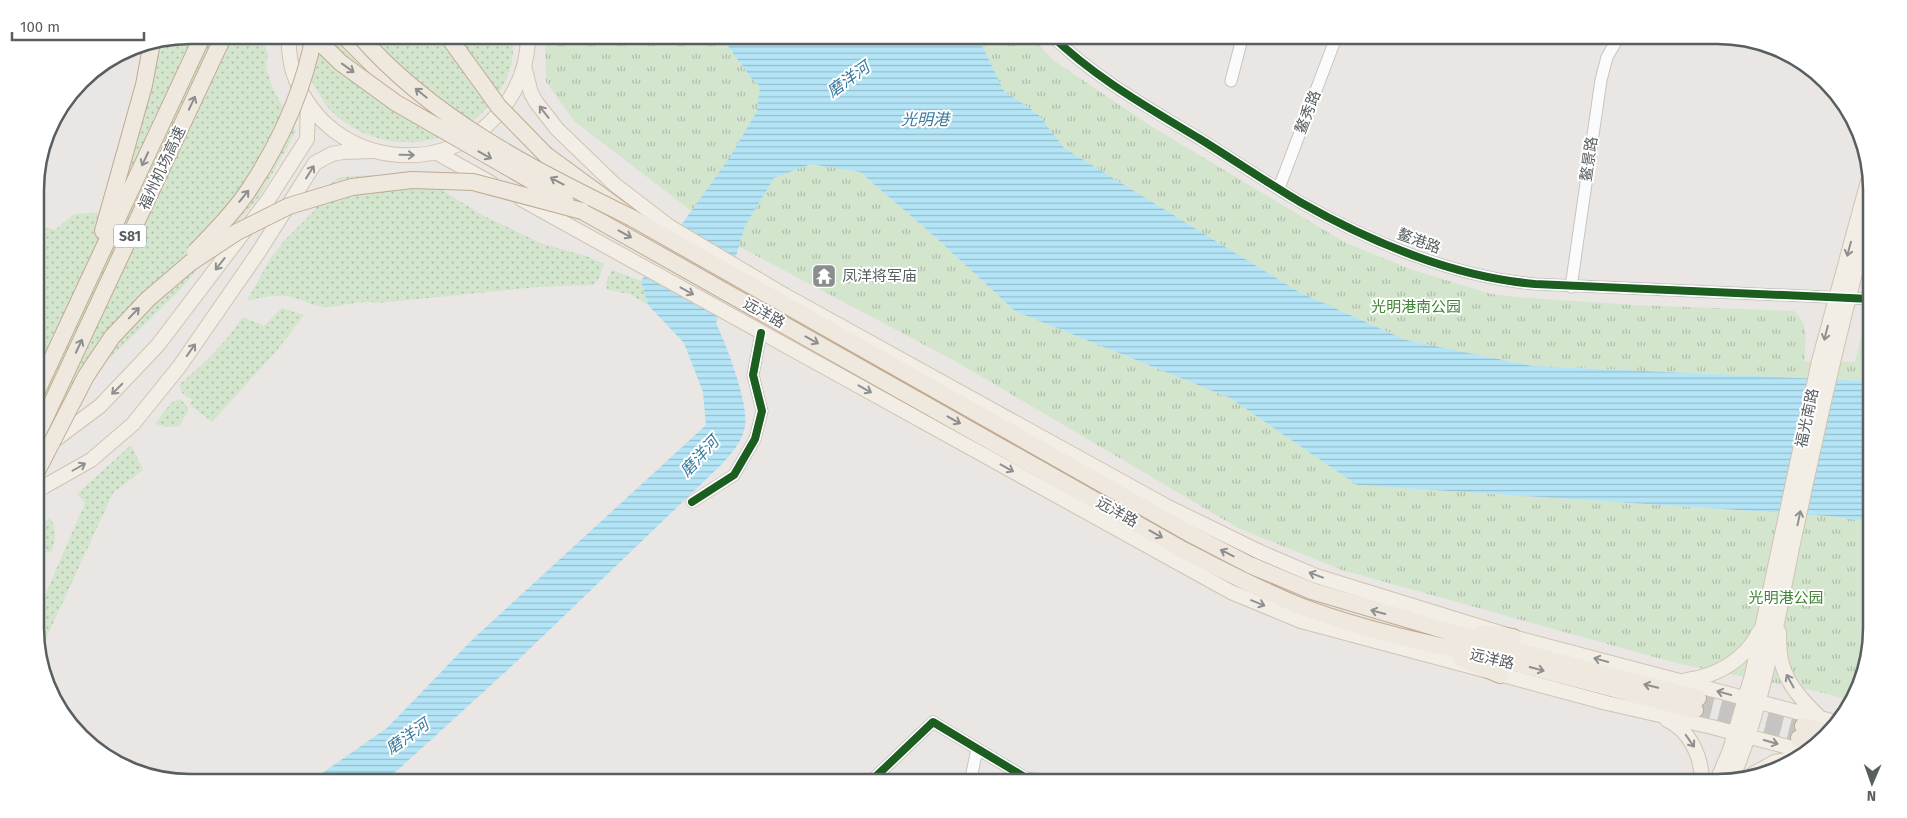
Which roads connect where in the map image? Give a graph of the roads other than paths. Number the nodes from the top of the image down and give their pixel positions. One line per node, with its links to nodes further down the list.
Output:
1 (199, 44): 30 (highway, 福州机场高速 / S81, one-way to 30)
2 (220, 44): 35 (highway, 福州机场高速 / S81, one-way to 2)
3 (288, 44): 19 (main road)
4 (312, 44): 28 (highway, one-way to 4, bridge)
5 (322, 44): 20 (highway, one-way to 20, bridge)
6 (352, 44): 20 (highway, bridge)
7 (367, 44): 26 (highway, one-way to 7, bridge)
8 (453, 44): 17 (highway, bridge)
9 (459, 44): 17 (highway, bridge)
10 (527, 44): 16 (main road)
11 (1061, 44): 23 (street, 鳌港路)
12 (1241, 44): 18 (street)
13 (1334, 44): 23 (street, 鳌秀路)
14 (1615, 44): 29 (street, 鳌景路)
15 (151, 49): 30 (highway)
16 (524, 66): 22 (main road); 42 (main road, one-way to 16)
17 (470, 69): 26 (highway, bridge)
18 (1231, 81)
19 (308, 103): 21 (main road); 36 (main road, one-way to 36)
20 (455, 138): 25 (highway, one-way to 25, bridge)
21 (372, 151): 22 (main road, one-way to 22); 38 (main road, one-way to 21)
22 (437, 152): 33 (main road, one-way to 33)
23 (1279, 188): 29 (street, 鳌港路)
24 (1863, 201): 31 (main road, 福光南路, one-way to 31)
25 (582, 210): 28 (highway, bridge); 43 (highway, 远洋路, one-way to 43)
26 (632, 218): 41 (highway, 远洋路, one-way to 26)
27 (1863, 236): 31 (main road, 福光南路)
28 (165, 285): 37 (highway, one-way to 28, bridge)
29 (1571, 287): 31 (street, 鳌港路)
30 (81, 297): 34 (highway, 福州机场高速 / S81)
31 (1841, 298): 32 (street, 鳌港路); 40 (main road, 福光南路)
32 (1863, 299)
33 (761, 333): 39 (street); 44 (main road, one-way to 44)
34 (44, 375)
35 (44, 421)
36 (44, 448)
37 (44, 457)
38 (44, 486)
39 (692, 502)
40 (1772, 618): 45 (main road); 46 (main road, 福光南路); 48 (main road, one-way to 40)
41 (1425, 625): 42 (highway); 43 (highway, 远洋路, one-way to 41)
42 (1513, 637): 45 (main road, one-way to 42)
43 (1421, 643): 44 (highway)
44 (1500, 675): 47 (main road)
45 (1682, 681): 46 (main road, one-way to 45)
46 (1752, 700): 48 (main road); 51 (main road, 福光南路)
47 (1655, 715): 51 (main road); 60 (main road, one-way to 60)
48 (1820, 718): 49 (main road)
49 (1830, 721)
50 (1818, 733): 52 (highway)
51 (1742, 734): 54 (main road, one-way to 54); 55 (main road, 福光南路)
52 (1811, 739)
53 (977, 749): 57 (street); 58 (street); 59 (street)
54 (1799, 749)
55 (1731, 766): 56 (main road); 61 (main road)
56 (1731, 773)
57 (879, 774)
58 (972, 774)
59 (1019, 774)
60 (1702, 774)
61 (1724, 774)

